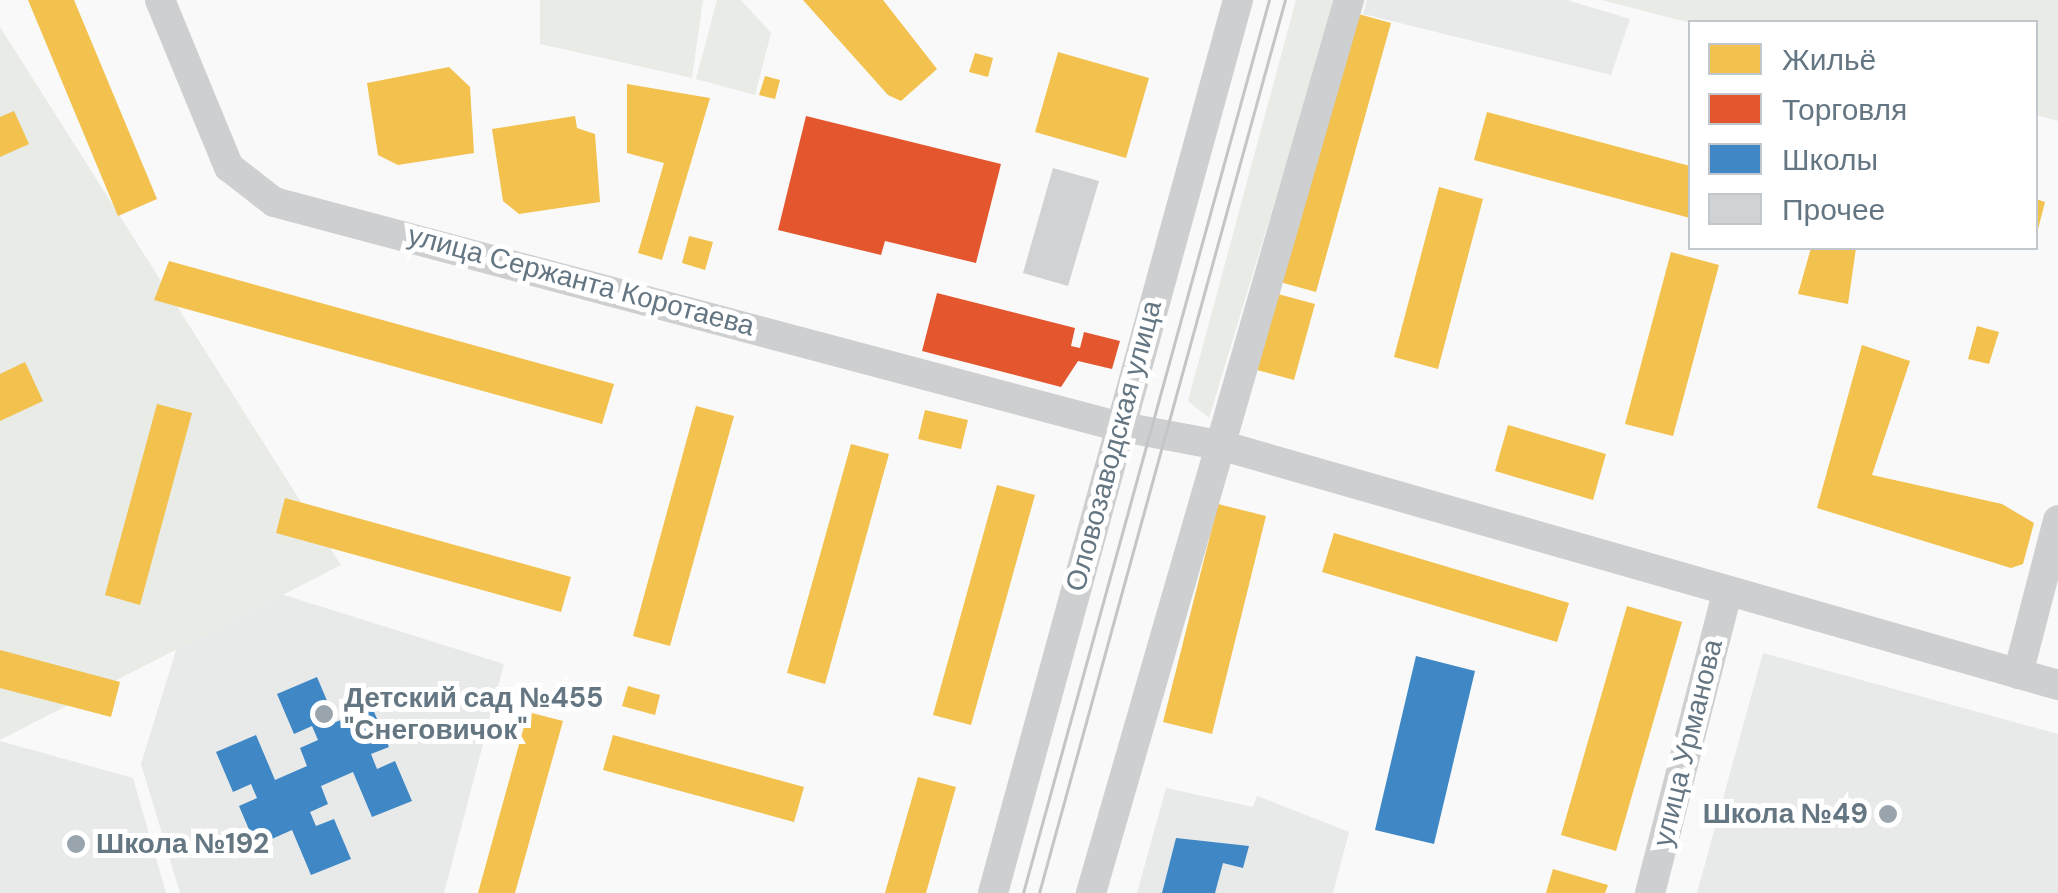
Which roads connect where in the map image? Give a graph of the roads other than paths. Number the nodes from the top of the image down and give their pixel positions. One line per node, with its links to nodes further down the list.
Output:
1 (160, 0): 4 (street, улица Сержанта Коротаева)
2 (1238, 0): 4 (street, Оловозаводская улица)
3 (1349, 0): 5 (street)
4 (1118, 426): 5 (street, улица Сержанта Коротаева); 10 (street, Оловозаводская улица)
5 (1220, 444): 7 (street, улица Сержанта Коротаева); 11 (street)
6 (2058, 520): 8 (street)
7 (1727, 594): 8 (street, улица Сержанта Коротаева); 12 (street, улица Урманова)
8 (2018, 674): 9 (street, улица Сержанта Коротаева)
9 (2058, 684)
10 (994, 893)
11 (1091, 893)
12 (1650, 893)

